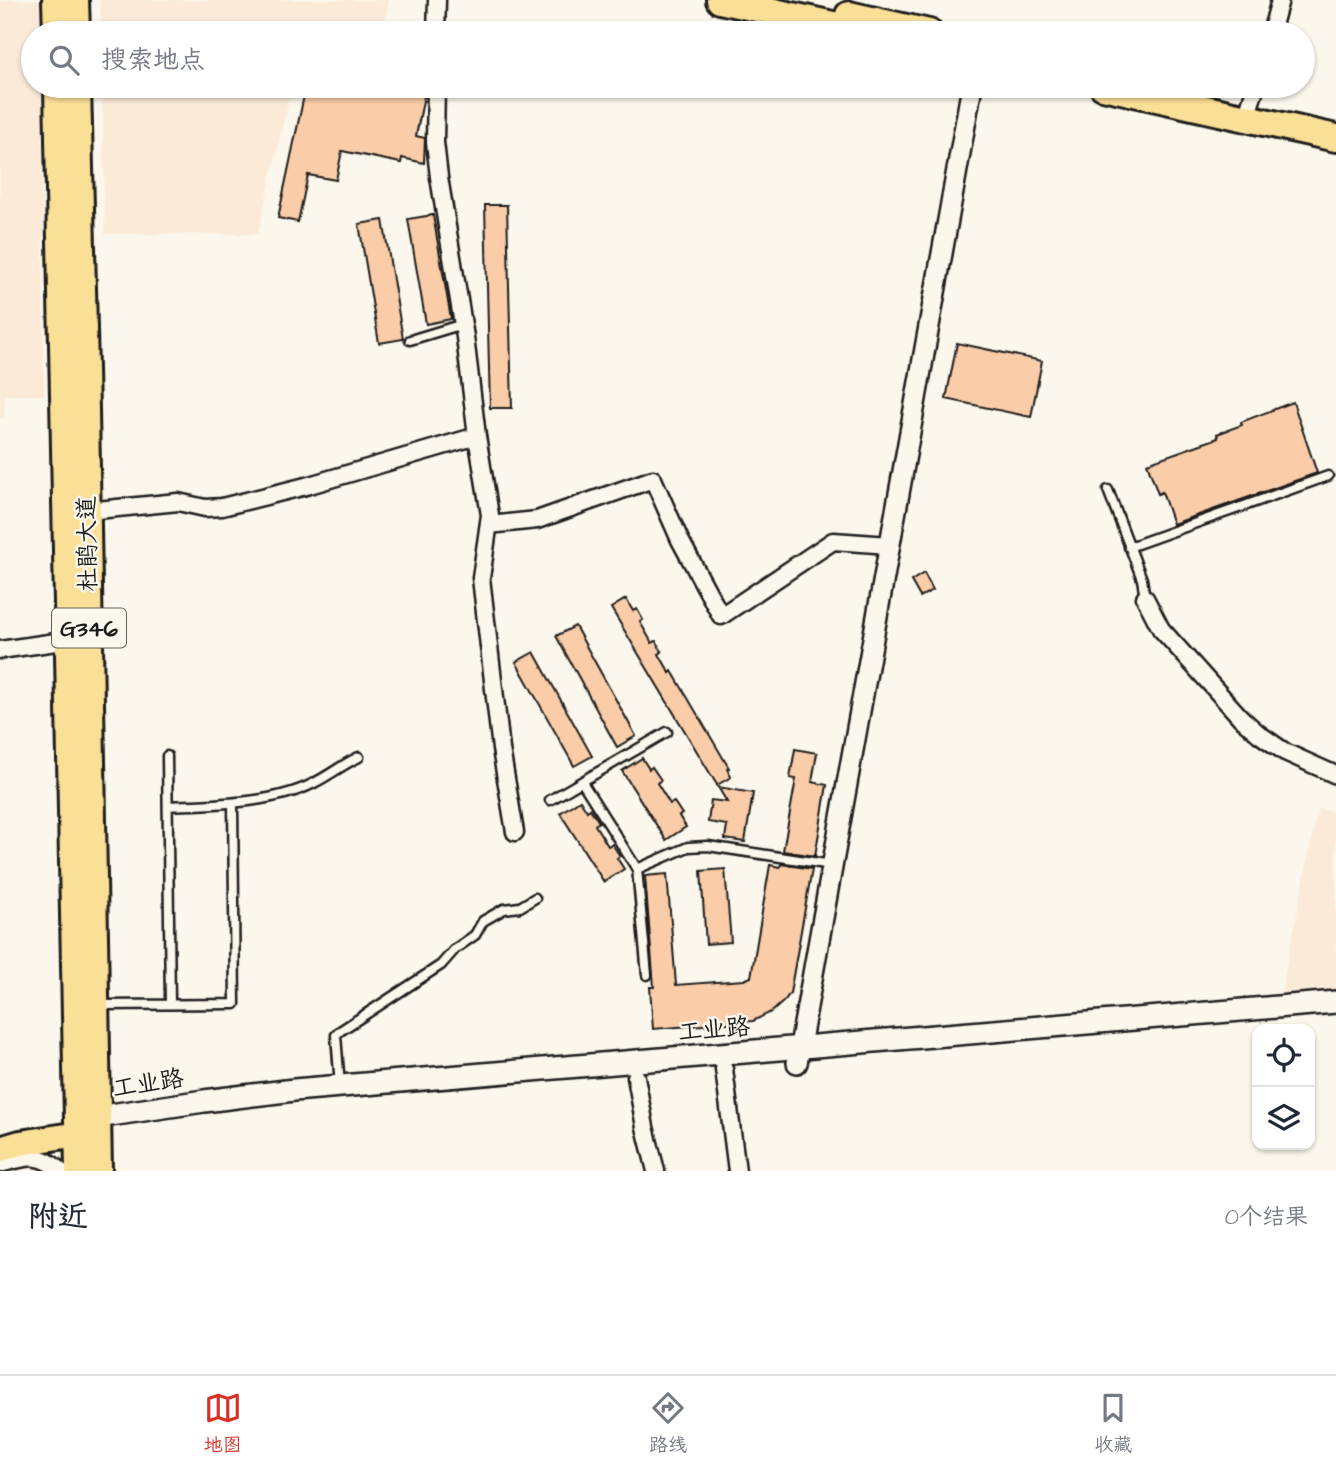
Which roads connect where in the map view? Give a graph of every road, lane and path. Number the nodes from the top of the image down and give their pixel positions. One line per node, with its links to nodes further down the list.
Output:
1 (56, 0): 7 (highway)
2 (75, 0): 8 (highway)
3 (437, 0): 9 (street)
4 (720, 0): 10 (highway)
5 (785, 0): 11 (highway)
6 (1280, 0): 12 (street)
7 (57, 21)
8 (76, 21)
9 (436, 21)
10 (815, 21)
11 (877, 21)
12 (1274, 21)
13 (58, 98): 31 (highway, 杜鹃大道 / G346)
14 (77, 98): 26 (highway, 杜鹃大道 / G346)
15 (436, 98): 21 (street)
16 (970, 98): 28 (street)
17 (1158, 98): 20 (highway)
18 (1262, 98): 19 (highway)
19 (1336, 124)
20 (1336, 138)
21 (463, 324): 22 (lane); 23 (street)
22 (410, 340)
23 (477, 436): 26 (street); 27 (street)
24 (1328, 475): 29 (lane)
25 (1108, 490): 29 (lane)
26 (87, 511): 48 (highway, 杜鹃大道 / G346)
27 (489, 525): 28 (street); 41 (street)
28 (890, 545): 42 (street)
29 (1129, 547): 30 (lane)
30 (1145, 597): 36 (street)
31 (70, 640): 32 (street); 54 (highway, 杜鹃大道 / G346)
32 (0, 650)
33 (667, 732): 37 (lane)
34 (167, 756): 40 (lane)
35 (359, 757): 39 (lane)
36 (1336, 775)
37 (582, 782): 38 (lane); 43 (lane)
38 (550, 800)
39 (233, 803): 40 (lane); 47 (lane)
40 (167, 806): 47 (lane)
41 (515, 832)
42 (832, 865): 43 (lane); 50 (street)
43 (637, 869): 45 (lane)
44 (535, 898): 53 (lane)
45 (647, 975)
46 (1336, 1002): 50 (main road, 工业路)
47 (170, 1004): 48 (lane)
48 (95, 1005): 54 (highway, 杜鹃大道 / G346)
49 (1336, 1017): 50 (main road, 工业路)
50 (798, 1056): 51 (main road, 工业路); 53 (main road, 工业路)
51 (724, 1069): 52 (main road, 工业路); 62 (street)
52 (636, 1077): 54 (main road, 工业路); 61 (street)
53 (340, 1087): 54 (main road, 工业路)
54 (88, 1126): 55 (main road); 56 (main road); 59 (highway, 杜鹃大道 / G346); 60 (highway, 杜鹃大道 / G346)
55 (0, 1134)
56 (0, 1149)
57 (0, 1164): 58 (street)
58 (60, 1171)
59 (79, 1171)
60 (98, 1171)
61 (656, 1171)
62 (737, 1171)

